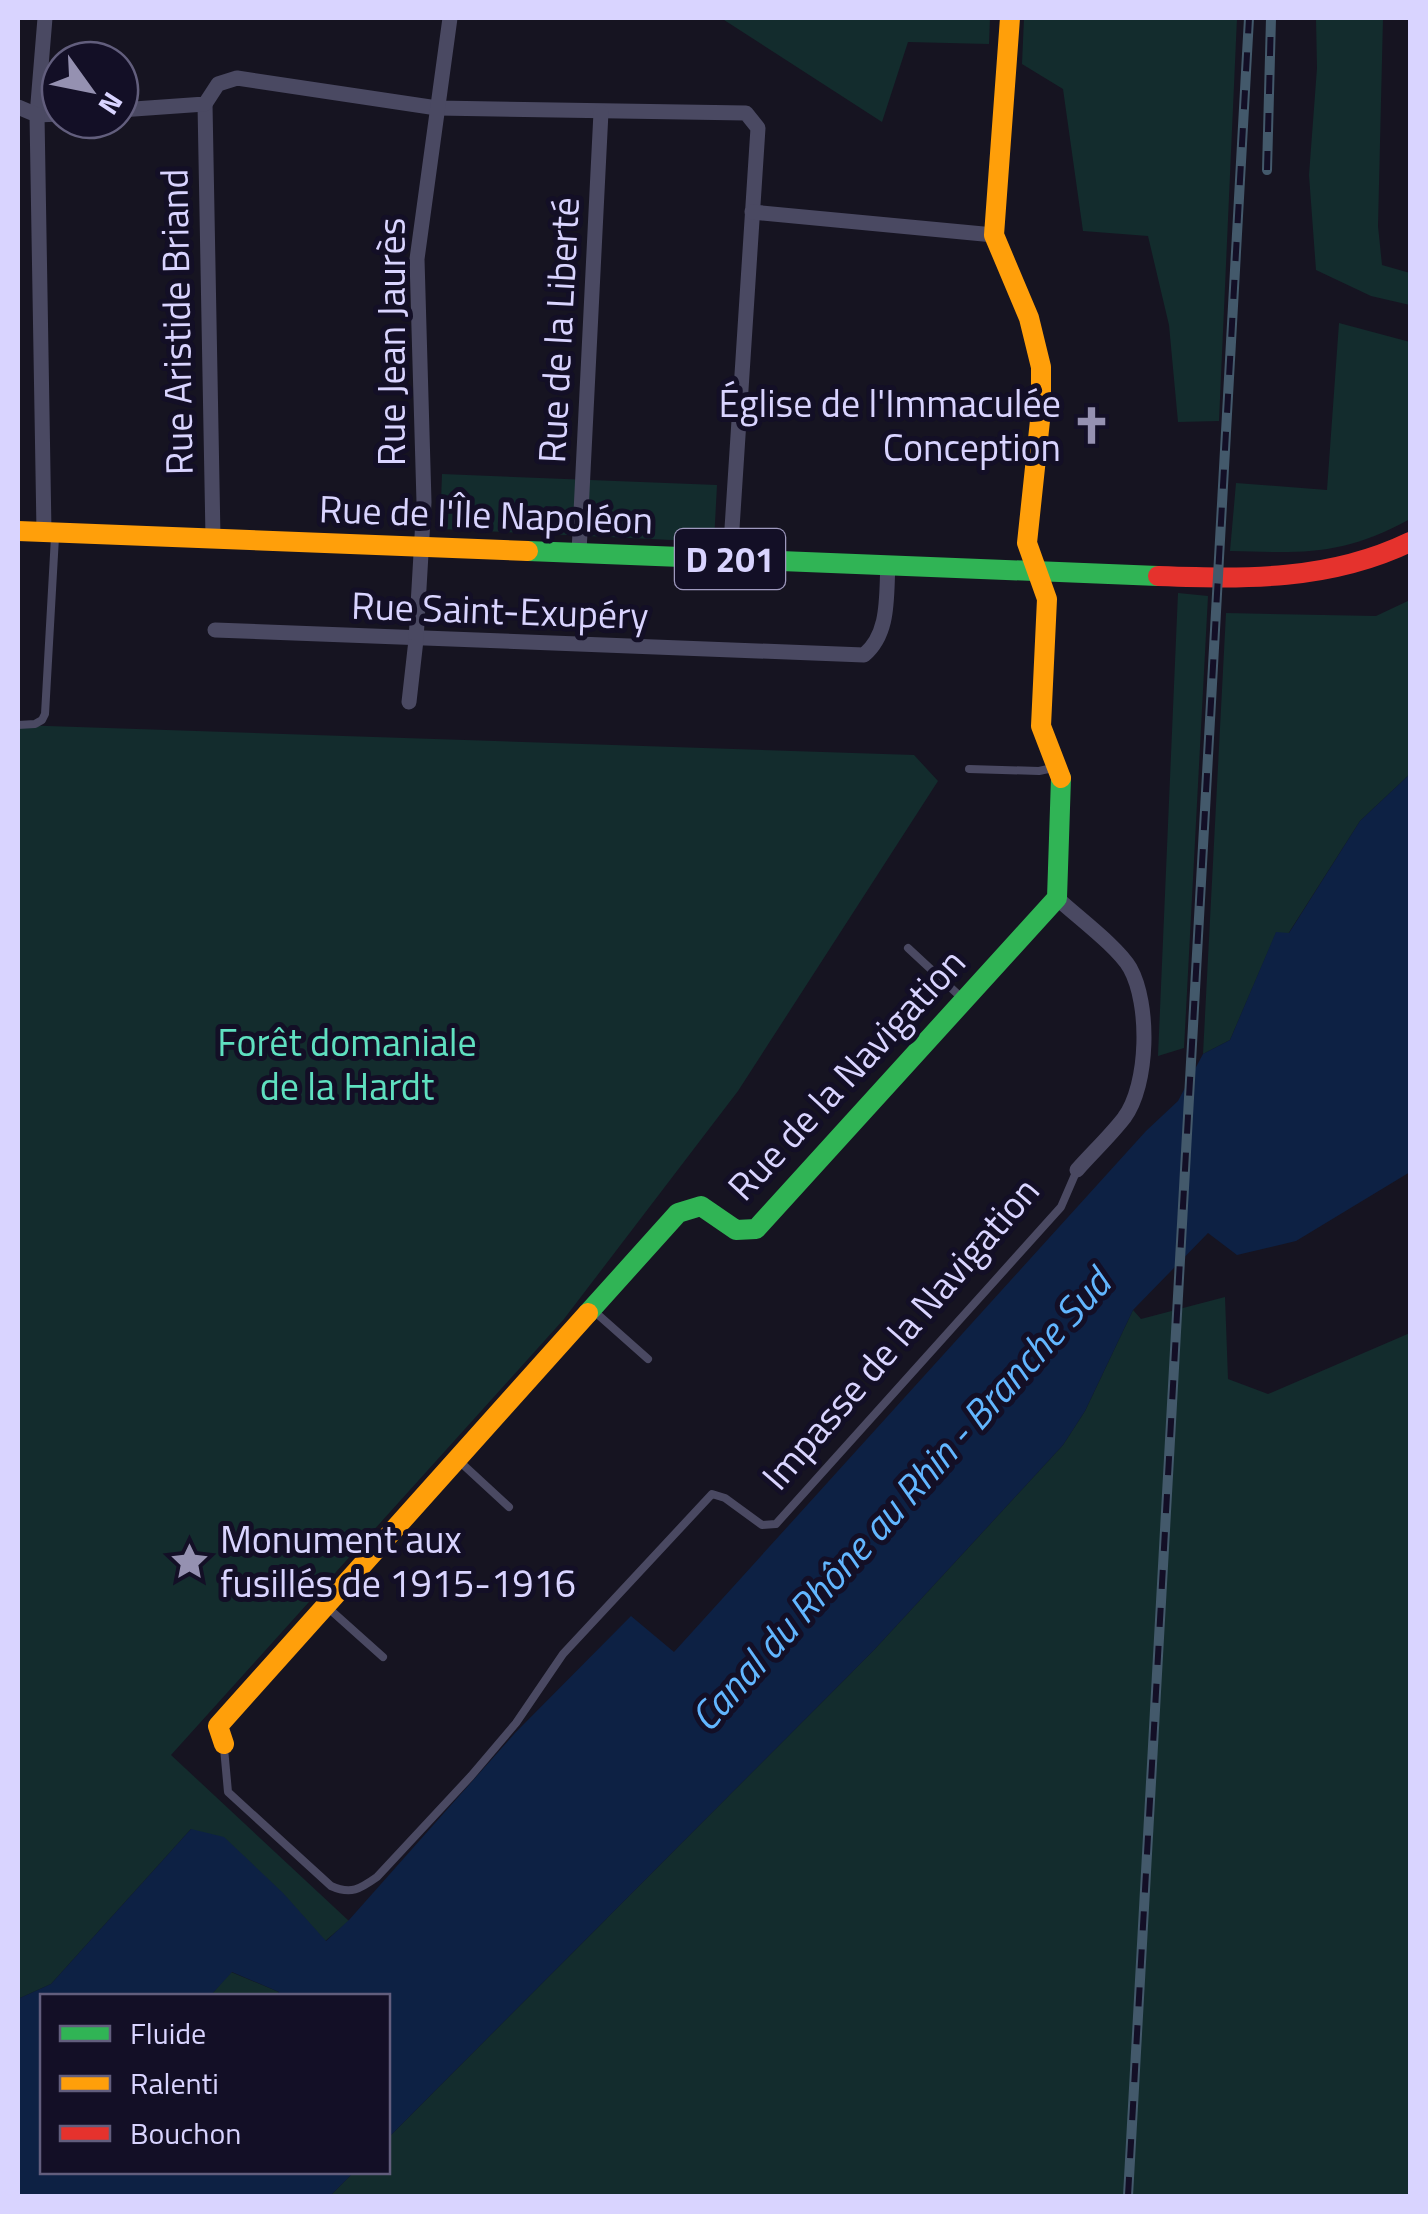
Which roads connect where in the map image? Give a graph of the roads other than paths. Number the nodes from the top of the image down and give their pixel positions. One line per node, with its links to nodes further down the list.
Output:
1 (46, 18): 9 (street)
2 (450, 18): 6 (street, Rue Jean Jaurès)
3 (1010, 18): 12 (street)
4 (205, 104): 6 (street); 7 (street); 15 (street, Rue Aristide Briand)
5 (18, 107): 9 (street)
6 (437, 108): 8 (street); 17 (street, Rue Jean Jaurès)
7 (140, 109)
8 (601, 112): 11 (street); 18 (street, Rue de la Liberté)
9 (37, 115): 10 (street); 14 (street)
10 (40, 115)
11 (752, 212): 12 (street); 19 (street)
12 (994, 235): 21 (street)
13 (18, 531): 14 (street, Rue de l'Île Napoléon / D 201)
14 (50, 532): 15 (street, Rue de l'Île Napoléon / D 201); 25 (lane)
15 (213, 538): 17 (street, Rue de l'Île Napoléon / D 201)
16 (1410, 542): 21 (street, Rue de l'Île Napoléon / D 201)
17 (422, 548): 18 (street, Rue de l'Île Napoléon / D 201); 23 (street, Rue Jean Jaurès)
18 (579, 552): 19 (street, Rue de l'Île Napoléon / D 201)
19 (730, 559): 20 (street, Rue de l'Île Napoléon / D 201)
20 (888, 564): 21 (street, Rue de l'Île Napoléon / D 201); 23 (street, Rue Saint-Exupéry)
21 (1037, 570): 26 (street)
22 (215, 630): 23 (street, Rue Saint-Exupéry)
23 (416, 640): 24 (street, Rue Jean Jaurès)
24 (410, 702)
25 (18, 724)
26 (1057, 767): 27 (lane); 28 (street)
27 (968, 769)
28 (1058, 898): 30 (street, Rue de la Navigation); 31 (street, Impasse de la Navigation)
29 (908, 948): 30 (lane)
30 (964, 1000): 32 (street, Rue de la Navigation)
31 (1077, 1170): 38 (lane, Impasse de la Navigation)
32 (592, 1309): 33 (lane); 34 (street, Rue de la Navigation)
33 (648, 1359)
34 (458, 1460): 35 (lane); 36 (street, Rue de la Navigation)
35 (509, 1506)
36 (326, 1606): 37 (lane); 38 (street, Rue de la Navigation)
37 (383, 1658)
38 (221, 1735)

